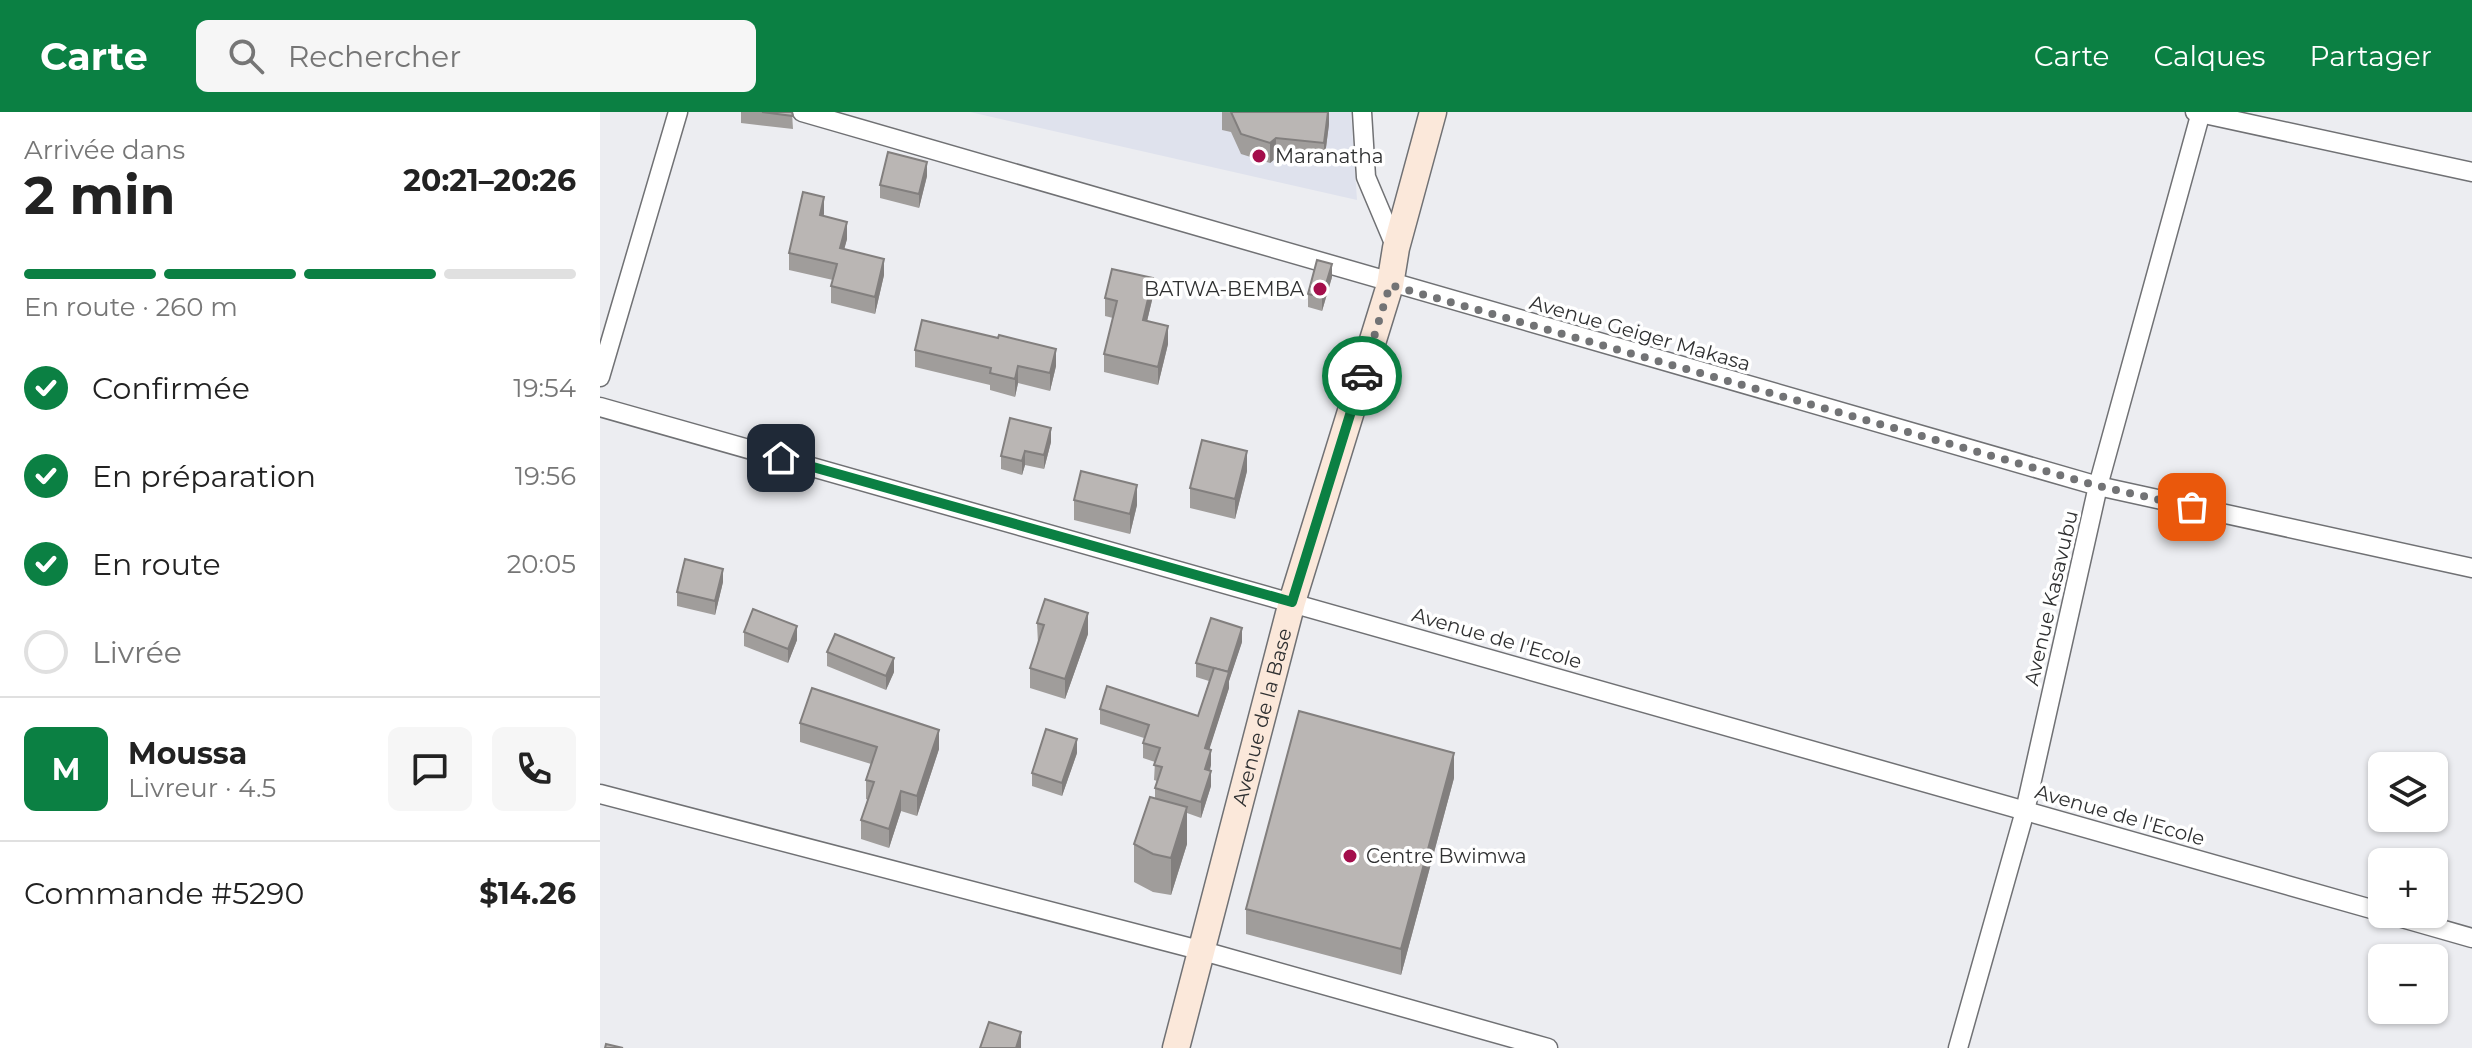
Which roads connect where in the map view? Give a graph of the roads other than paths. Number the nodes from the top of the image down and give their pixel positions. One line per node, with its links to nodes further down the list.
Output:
1 (678, 112): 9 (street)
2 (802, 112): 8 (street, Avenue Geiger Makasa)
3 (1362, 112): 7 (street)
4 (1433, 112): 7 (main road, Avenue de la Base)
5 (2199, 113): 6 (street); 11 (street, Avenue Kasavubu)
6 (2472, 172)
7 (1396, 248): 8 (main road, Avenue de la Base)
8 (1390, 285): 11 (street, Avenue Geiger Makasa); 13 (main road, Avenue de la Base)
9 (600, 377)
10 (600, 407): 13 (street, Avenue de l'Ecole)
11 (2098, 486): 12 (street, Avenue Geiger Makasa); 15 (street, Avenue Kasavubu)
12 (2472, 568)
13 (1292, 602): 15 (street, Avenue de l'Ecole); 19 (main road, Avenue de la Base)
14 (600, 794): 19 (street)
15 (2025, 811): 16 (street, Avenue de l'Ecole); 22 (street, Avenue Kasavubu)
16 (2368, 908)
17 (2437, 928): 18 (street)
18 (2472, 938)
19 (1203, 951): 20 (main road, Avenue de la Base); 21 (street)
20 (1176, 1048)
21 (1548, 1048)
22 (1958, 1048)

